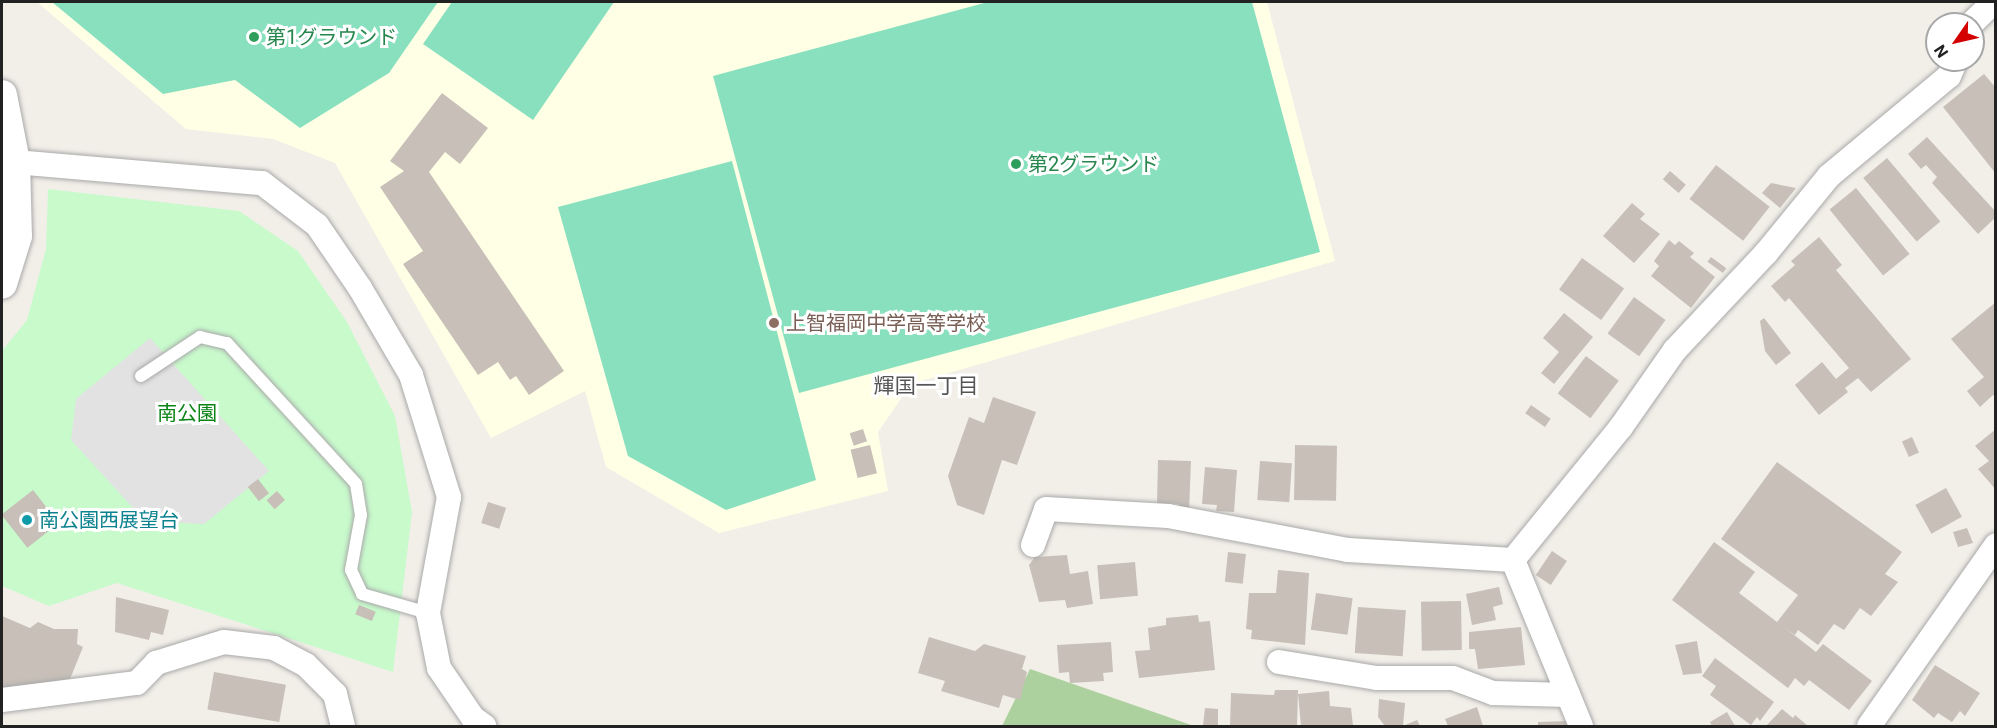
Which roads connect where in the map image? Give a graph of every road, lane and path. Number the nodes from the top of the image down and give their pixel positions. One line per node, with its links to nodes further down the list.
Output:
1 (1951, 72): 8 (street)
2 (2, 95): 3 (street)
3 (15, 162): 4 (street); 9 (street)
4 (2, 284)
5 (141, 376): 9 (lane)
6 (1033, 545): 8 (street)
7 (1995, 545): 16 (street)
8 (1513, 560): 11 (street)
9 (428, 613): 14 (street)
10 (1279, 662): 11 (street)
11 (1568, 695): 15 (street)
12 (2, 700): 13 (street)
13 (343, 726)
14 (484, 726)
15 (1581, 726)
16 (1869, 726)

